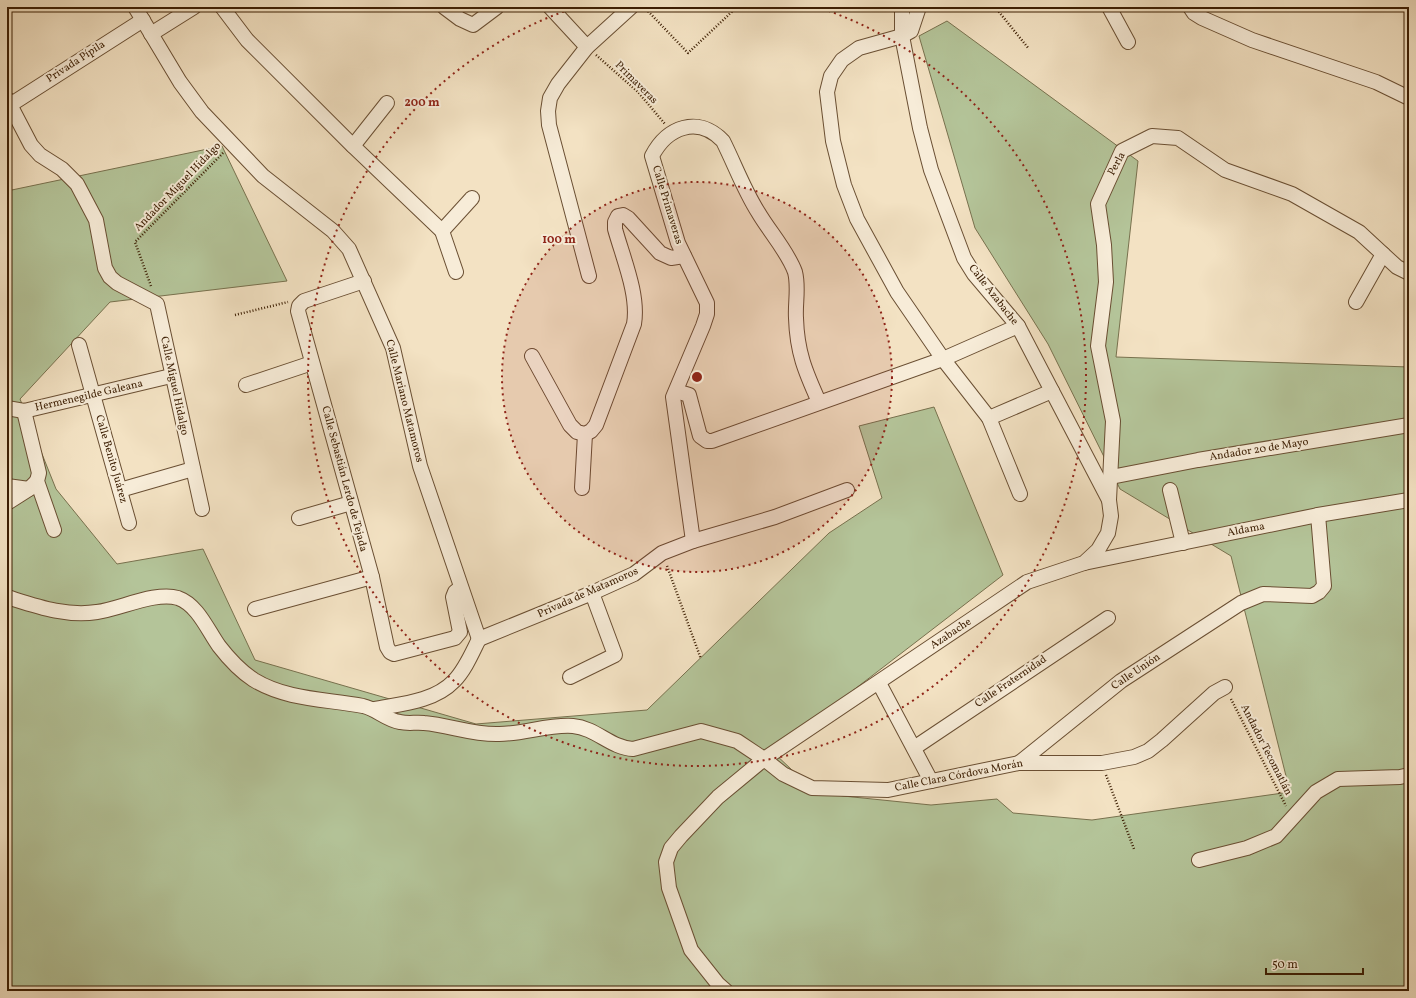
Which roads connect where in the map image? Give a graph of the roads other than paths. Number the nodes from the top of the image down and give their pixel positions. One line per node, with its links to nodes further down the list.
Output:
1 (135, 7): 12 (street, Calle Mariano Matamoros)
2 (194, 7): 13 (street)
3 (222, 7): 20 (street)
4 (444, 7): 5 (street)
5 (497, 7)
6 (550, 7): 16 (street)
7 (631, 7): 16 (street)
8 (902, 7): 14 (street, Calle Azabache)
9 (919, 7): 14 (street)
10 (1108, 7): 15 (street)
11 (1190, 7): 17 (street)
12 (143, 20): 13 (street, Calle Mariano Matamoros); 18 (street, Privada Pípila)
13 (151, 34): 28 (street, Calle Mariano Matamoros)
14 (902, 36): 30 (street, Calle Azabache); 33 (street)
15 (1128, 42)
16 (587, 47): 27 (street)
17 (1409, 98)
18 (8, 102): 35 (street, Calle Miguel Hidalgo)
19 (387, 103): 20 (street)
20 (352, 146): 22 (street)
21 (472, 198): 22 (street)
22 (442, 231): 25 (street)
23 (1383, 254): 26 (street, Perla); 29 (street); 47 (street, Perla)
24 (684, 256): 37 (street, Calle Primaveras); 40 (street, Calle Primaveras); 45 (street)
25 (456, 272)
26 (1409, 273)
27 (589, 276)
28 (364, 281): 34 (street, Calle Sebastián Lerdo de Tejada); 68 (street, Calle Mariano Matamoros)
29 (1356, 302)
30 (1018, 326): 33 (street); 38 (street, Calle Azabache)
31 (79, 345): 39 (street, Calle Benito Juárez)
32 (532, 356): 45 (street)
33 (943, 359): 40 (street); 43 (street)
34 (312, 363): 36 (street); 58 (street, Calle Sebastián Lerdo de Tejada)
35 (171, 376): 39 (street, Hermenegilde Galeana); 46 (street, Calle Miguel Hidalgo)
36 (246, 385)
37 (676, 391): 40 (street); 64 (street, Calle Primaveras)
38 (1052, 391): 43 (street); 55 (street, Calle Azabache)
39 (93, 394): 42 (street, Hermenegilde Galeana); 51 (street, Calle Benito Juárez)
40 (819, 402)
41 (7, 408): 42 (street, Hermenegilde Galeana)
42 (24, 411): 48 (street)
43 (989, 418): 54 (street)
44 (1409, 426): 47 (street, Andador 20 de Mayo)
45 (585, 434): 50 (street)
46 (193, 469): 51 (street); 59 (street, Calle Miguel Hidalgo)
47 (1110, 477): 55 (street, Perla)
48 (33, 485): 49 (street); 57 (street); 63 (street)
49 (7, 486)
50 (582, 488)
51 (120, 490): 62 (street, Calle Benito Juárez)
52 (847, 490): 64 (street, Privada de Matamoros)
53 (1170, 490): 65 (street)
54 (1020, 494)
55 (1109, 500): 66 (street, Azabache)
56 (1409, 500): 60 (street, Aldama)
57 (7, 503)
58 (351, 503): 61 (street); 67 (street, Calle Sebastián Lerdo de Tejada)
59 (202, 509)
60 (1318, 515): 65 (street, Aldama); 80 (street, Calle Unión)
61 (299, 518)
62 (129, 523)
63 (54, 530)
64 (693, 541): 69 (street, Privada de Matamoros)
65 (1183, 543): 66 (street, Aldama)
66 (1084, 563): 75 (street, Azabache)
67 (372, 577): 68 (street, Calle Sebastián Lerdo de Tejada); 71 (street)
68 (460, 588): 73 (street, Calle Mariano Matamoros)
69 (592, 593): 73 (street, Privada de Matamoros); 74 (street)
70 (7, 597): 77 (street)
71 (255, 609)
72 (1108, 618): 78 (street, Calle Fraternidad)
73 (479, 639): 77 (street)
74 (570, 677)
75 (879, 683): 78 (street); 79 (street, Azabache)
76 (1225, 687): 80 (street, Calle Clara Córdova Morán)
77 (374, 709): 79 (street)
78 (914, 748): 82 (street)
79 (764, 759): 82 (street, Calle Clara Córdova Morán); 84 (street, Azabache)
80 (1019, 762): 82 (street, Calle Clara Córdova Morán)
81 (1409, 775): 83 (street)
82 (931, 781)
83 (1199, 860)
84 (726, 991)

